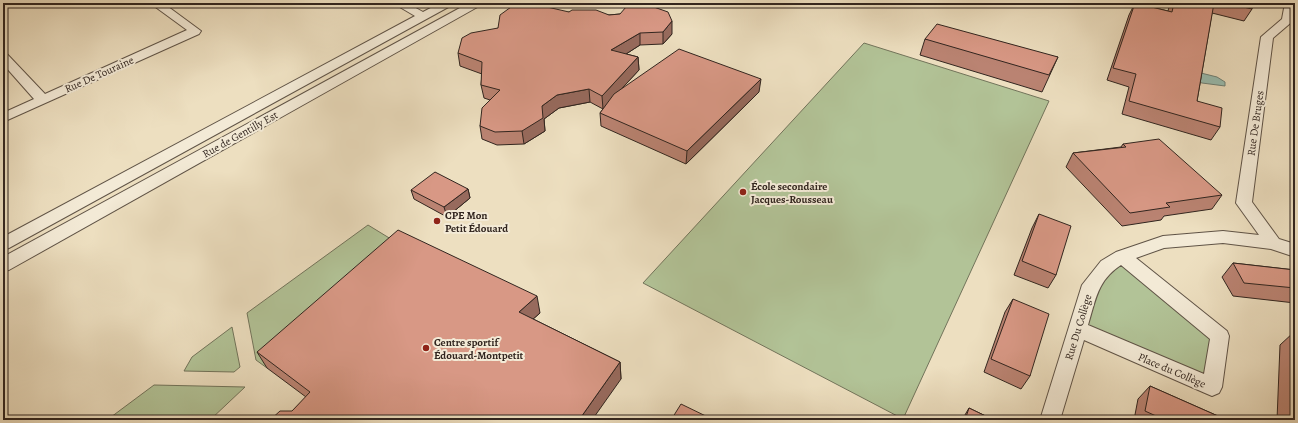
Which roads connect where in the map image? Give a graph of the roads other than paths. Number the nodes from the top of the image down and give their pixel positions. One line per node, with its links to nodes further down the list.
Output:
1 (156, 3): 8 (street, Rue De Touraine)
2 (399, 3): 6 (street)
3 (448, 3): 6 (street, Rue de Gentilly Est)
4 (477, 3): 14 (street, Rue de Gentilly Est)
5 (1291, 3): 10 (street, Rue De Bruges)
6 (423, 16): 11 (street, Rue de Gentilly Est)
7 (3, 57): 8 (street)
8 (43, 100): 9 (street, Rue De Touraine)
9 (3, 118)
10 (1273, 243): 12 (street, Rue Du Collège); 13 (street, Rue Du Collège)
11 (3, 244)
12 (1295, 251)
13 (1122, 256): 15 (street, Rue Du Collège); 15 (street, Place du Collège)
14 (3, 265)
15 (1078, 329): 16 (street, Rue Du Collège)
16 (1050, 420)

